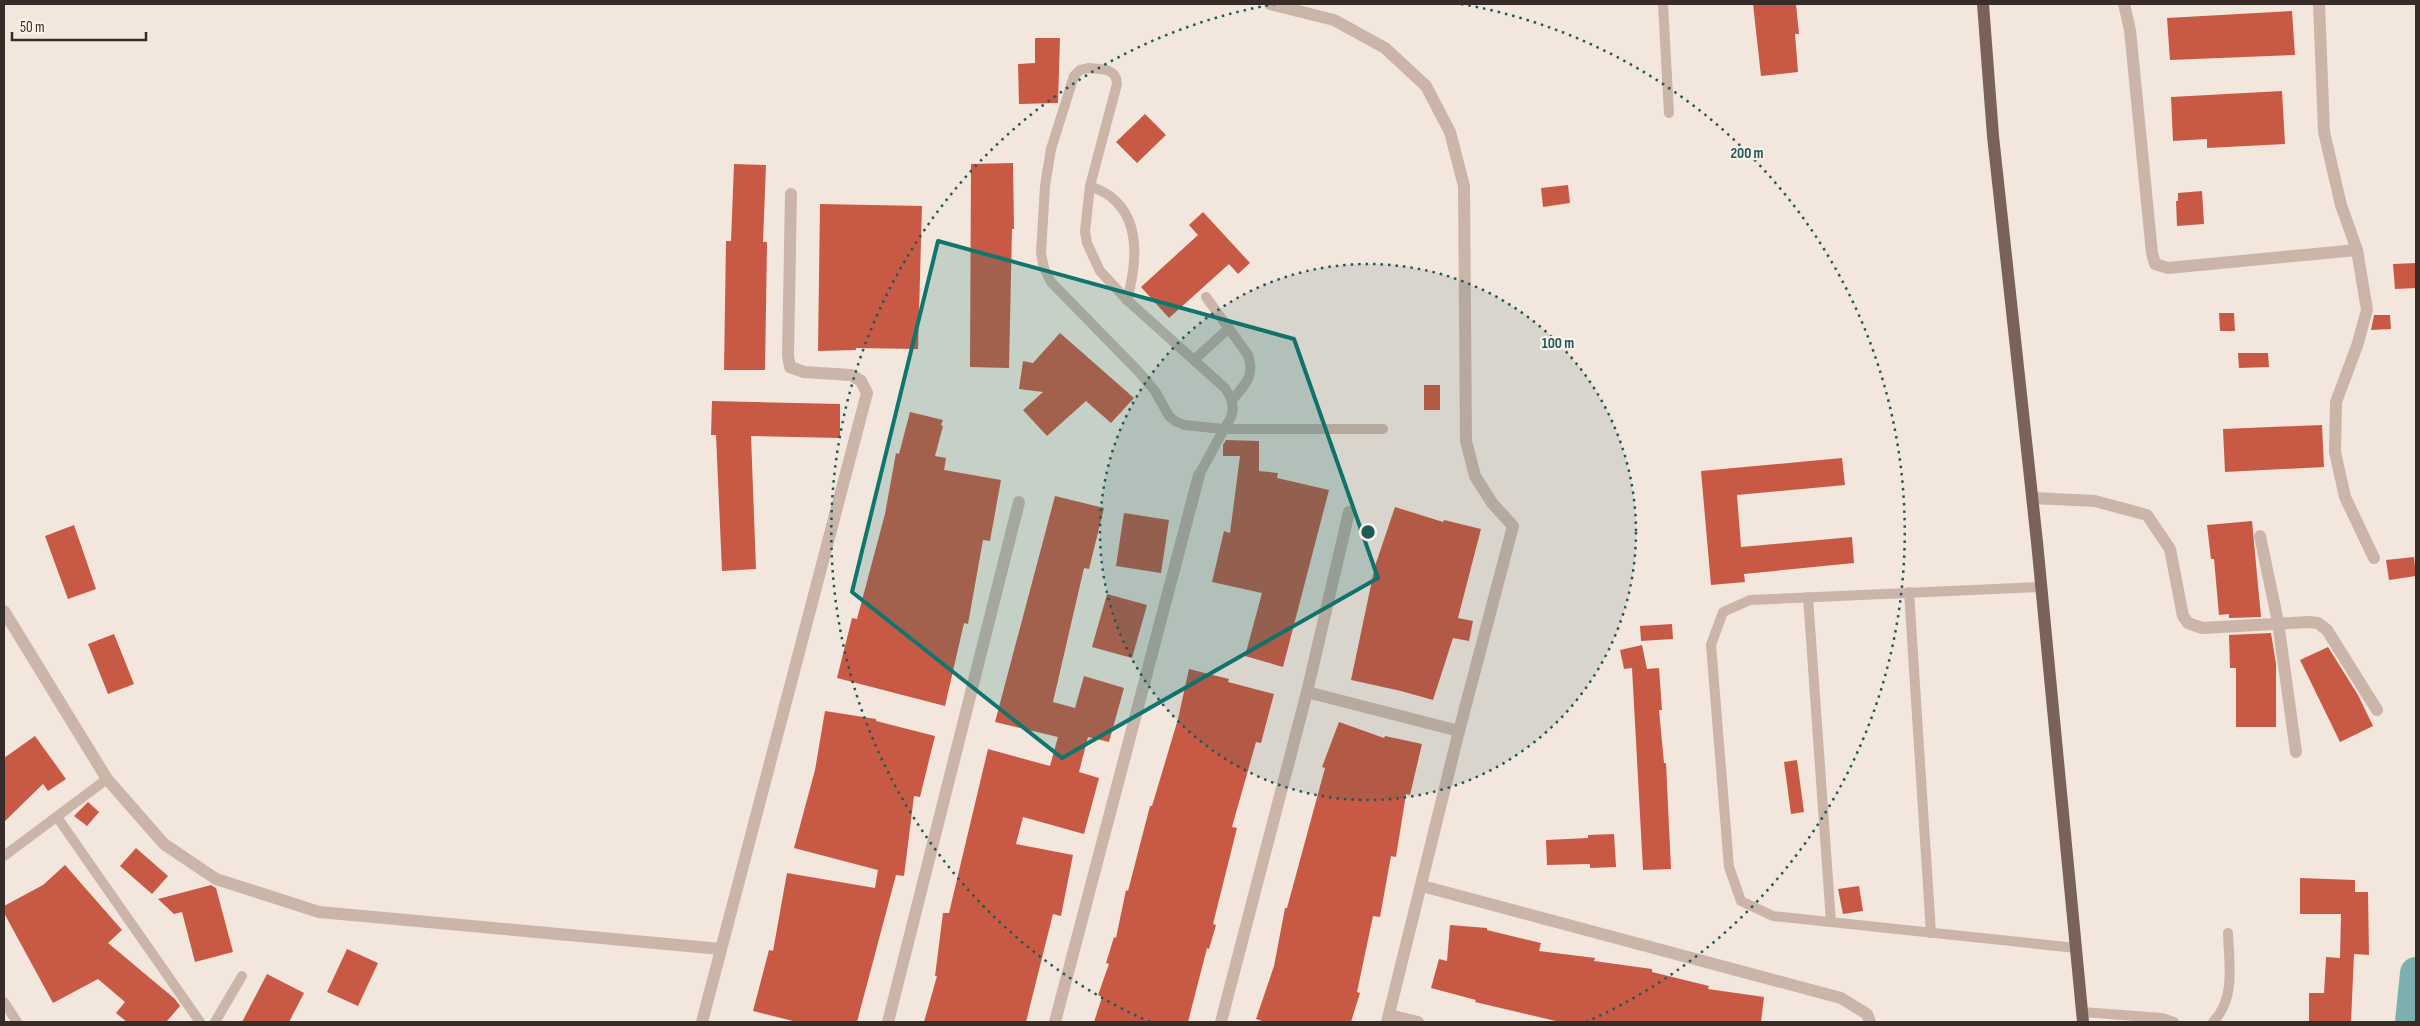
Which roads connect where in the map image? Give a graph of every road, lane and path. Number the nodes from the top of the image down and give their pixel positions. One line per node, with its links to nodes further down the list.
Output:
1 (1270, 4): 30 (street)
2 (1663, 4): 6 (lane)
3 (1983, 4): 18 (main road)
4 (2124, 4): 9 (street)
5 (2319, 4): 9 (street)
6 (1669, 113)
7 (1090, 186): 11 (lane); 11 (lane); 15 (lane)
8 (791, 194): 40 (street)
9 (2357, 250): 22 (street)
10 (1206, 297): 12 (lane)
11 (1127, 300): 13 (lane)
12 (1228, 328): 13 (lane); 14 (lane)
13 (1194, 360): 14 (lane)
14 (1233, 399): 15 (lane)
15 (1224, 429): 16 (lane); 17 (lane)
16 (1383, 429)
17 (1199, 475): 50 (street)
18 (2032, 498): 23 (main road); 27 (street)
19 (1019, 502): 49 (street)
20 (1349, 512): 28 (street)
21 (2260, 536): 27 (street)
22 (2374, 558)
23 (2041, 587): 24 (lane); 39 (main road)
24 (1910, 592): 25 (lane); 37 (lane)
25 (1808, 597): 36 (lane); 36 (lane)
26 (4, 611): 32 (street)
27 (2278, 622): 29 (street); 31 (street)
28 (1307, 692): 30 (street); 51 (street)
29 (2377, 710)
30 (1459, 731): 35 (street)
31 (2296, 752)
32 (107, 779): 33 (lane); 40 (street)
33 (57, 816): 34 (lane); 46 (lane)
34 (4, 856)
35 (1422, 886): 44 (street); 53 (street)
36 (1831, 922): 37 (lane)
37 (1931, 933): 39 (lane)
38 (2228, 933): 55 (lane)
39 (2076, 948): 43 (main road)
40 (721, 949): 48 (street)
41 (242, 976): 47 (lane)
42 (4, 1002): 45 (lane)
43 (2082, 1017): 54 (lane)
44 (1388, 1019): 52 (street)
45 (17, 1022)
46 (200, 1022)
47 (215, 1022)
48 (702, 1022)
49 (888, 1022)
50 (1055, 1022)
51 (1221, 1022)
52 (1418, 1022)
53 (1870, 1022)
54 (2174, 1022)
55 (2213, 1022)

